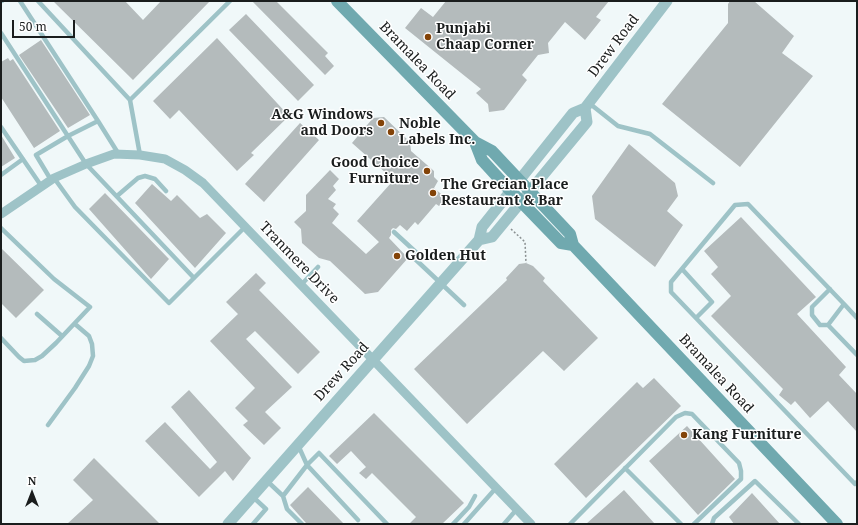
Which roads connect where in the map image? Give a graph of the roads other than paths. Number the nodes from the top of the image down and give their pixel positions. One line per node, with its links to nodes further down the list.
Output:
1 (20, 1): 9 (lane)
2 (38, 1): 7 (lane)
3 (230, 1): 7 (lane)
4 (337, 1): 12 (main road, Bramalea Road)
5 (667, 1): 8 (street, Drew Road)
6 (1, 33): 11 (lane)
7 (130, 100): 14 (lane)
8 (587, 105): 19 (street, Drew Road); 20 (lane); 24 (street, Drew Road)
9 (98, 121): 11 (lane); 13 (lane)
10 (1, 127): 15 (lane)
11 (68, 136): 16 (lane); 18 (lane)
12 (475, 142): 19 (main road, Bramalea Road); 23 (main road, Bramalea Road)
13 (118, 154): 14 (street, Tranmere Drive); 16 (street, Tranmere Drive)
14 (140, 155): 28 (street, Tranmere Drive)
15 (23, 159): 17 (lane); 21 (lane)
16 (86, 164): 18 (street, Tranmere Drive); 25 (lane)
17 (1, 175)
18 (53, 179): 21 (street, Tranmere Drive); 37 (lane)
19 (520, 180): 23 (street, Drew Road); 24 (main road, Bramalea Road)
20 (713, 183)
21 (42, 187): 27 (street, Tranmere Drive)
22 (166, 191): 25 (lane)
23 (512, 191): 26 (main road, Bramalea Road); 31 (street, Drew Road)
24 (530, 191): 26 (street, Drew Road); 32 (main road, Bramalea Road)
25 (116, 196): 37 (lane)
26 (522, 202): 31 (street, Drew Road); 32 (main road, Bramalea Road)
27 (1, 214)
28 (245, 227): 37 (lane); 39 (street, Tranmere Drive)
29 (1, 228): 46 (lane)
30 (394, 232): 33 (lane)
31 (479, 240): 38 (street, Drew Road)
32 (573, 245): 77 (main road, Bramalea Road)
33 (419, 255)
34 (415, 259): 38 (lane)
35 (318, 267): 39 (lane)
36 (682, 269): 40 (lane); 44 (lane); 44 (lane)
37 (194, 278)
38 (441, 283): 42 (lane); 51 (street, Drew Road)
39 (301, 285): 51 (street, Tranmere Drive)
40 (830, 289): 41 (lane); 47 (lane)
41 (844, 304): 45 (lane); 47 (lane)
42 (464, 305)
43 (37, 314): 48 (lane)
44 (696, 318): 57 (lane)
45 (857, 318)
46 (75, 324): 48 (lane); 52 (lane)
47 (828, 325): 50 (lane)
48 (62, 336): 49 (lane)
49 (1, 338)
50 (857, 356)
51 (373, 360): 53 (street, Drew Road); 58 (street, Tranmere Drive)
52 (48, 425)
53 (298, 445): 54 (lane); 56 (street, Drew Road)
54 (307, 465): 59 (lane); 63 (lane); 67 (lane)
55 (625, 468): 72 (lane); 73 (lane); 74 (lane)
56 (266, 480): 59 (lane); 61 (street, Drew Road)
57 (857, 482)
58 (496, 488): 62 (street, Tranmere Drive); 69 (lane)
59 (283, 496): 66 (lane)
60 (475, 496): 68 (lane)
61 (253, 497): 64 (street, Drew Road); 65 (lane)
62 (516, 509): 70 (lane); 71 (street, Tranmere Drive)
63 (358, 520)
64 (228, 524)
65 (253, 524)
66 (302, 524)
67 (387, 524)
68 (453, 524)
69 (464, 524)
70 (504, 524)
71 (531, 524)
72 (570, 524)
73 (681, 524)
74 (694, 524)
75 (712, 524): 76 (lane)
76 (799, 524)
77 (837, 524)

